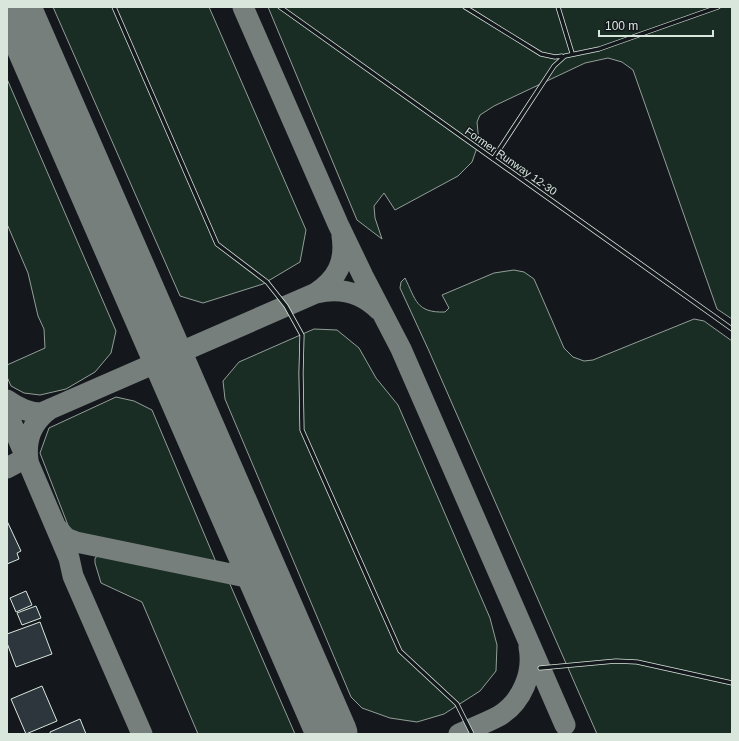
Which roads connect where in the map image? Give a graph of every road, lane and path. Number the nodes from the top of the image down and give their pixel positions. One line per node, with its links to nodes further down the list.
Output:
1 (114, 7): 12 (lane)
2 (280, 7): 8 (lane, Former Runway 12-30)
3 (465, 7): 7 (lane)
4 (558, 7): 6 (lane)
5 (718, 7): 6 (lane)
6 (572, 53): 7 (lane)
7 (565, 56): 8 (lane)
8 (493, 159): 9 (lane, Former Runway 12-30)
9 (732, 329)
10 (540, 668): 11 (lane)
11 (732, 683)
12 (472, 734)

